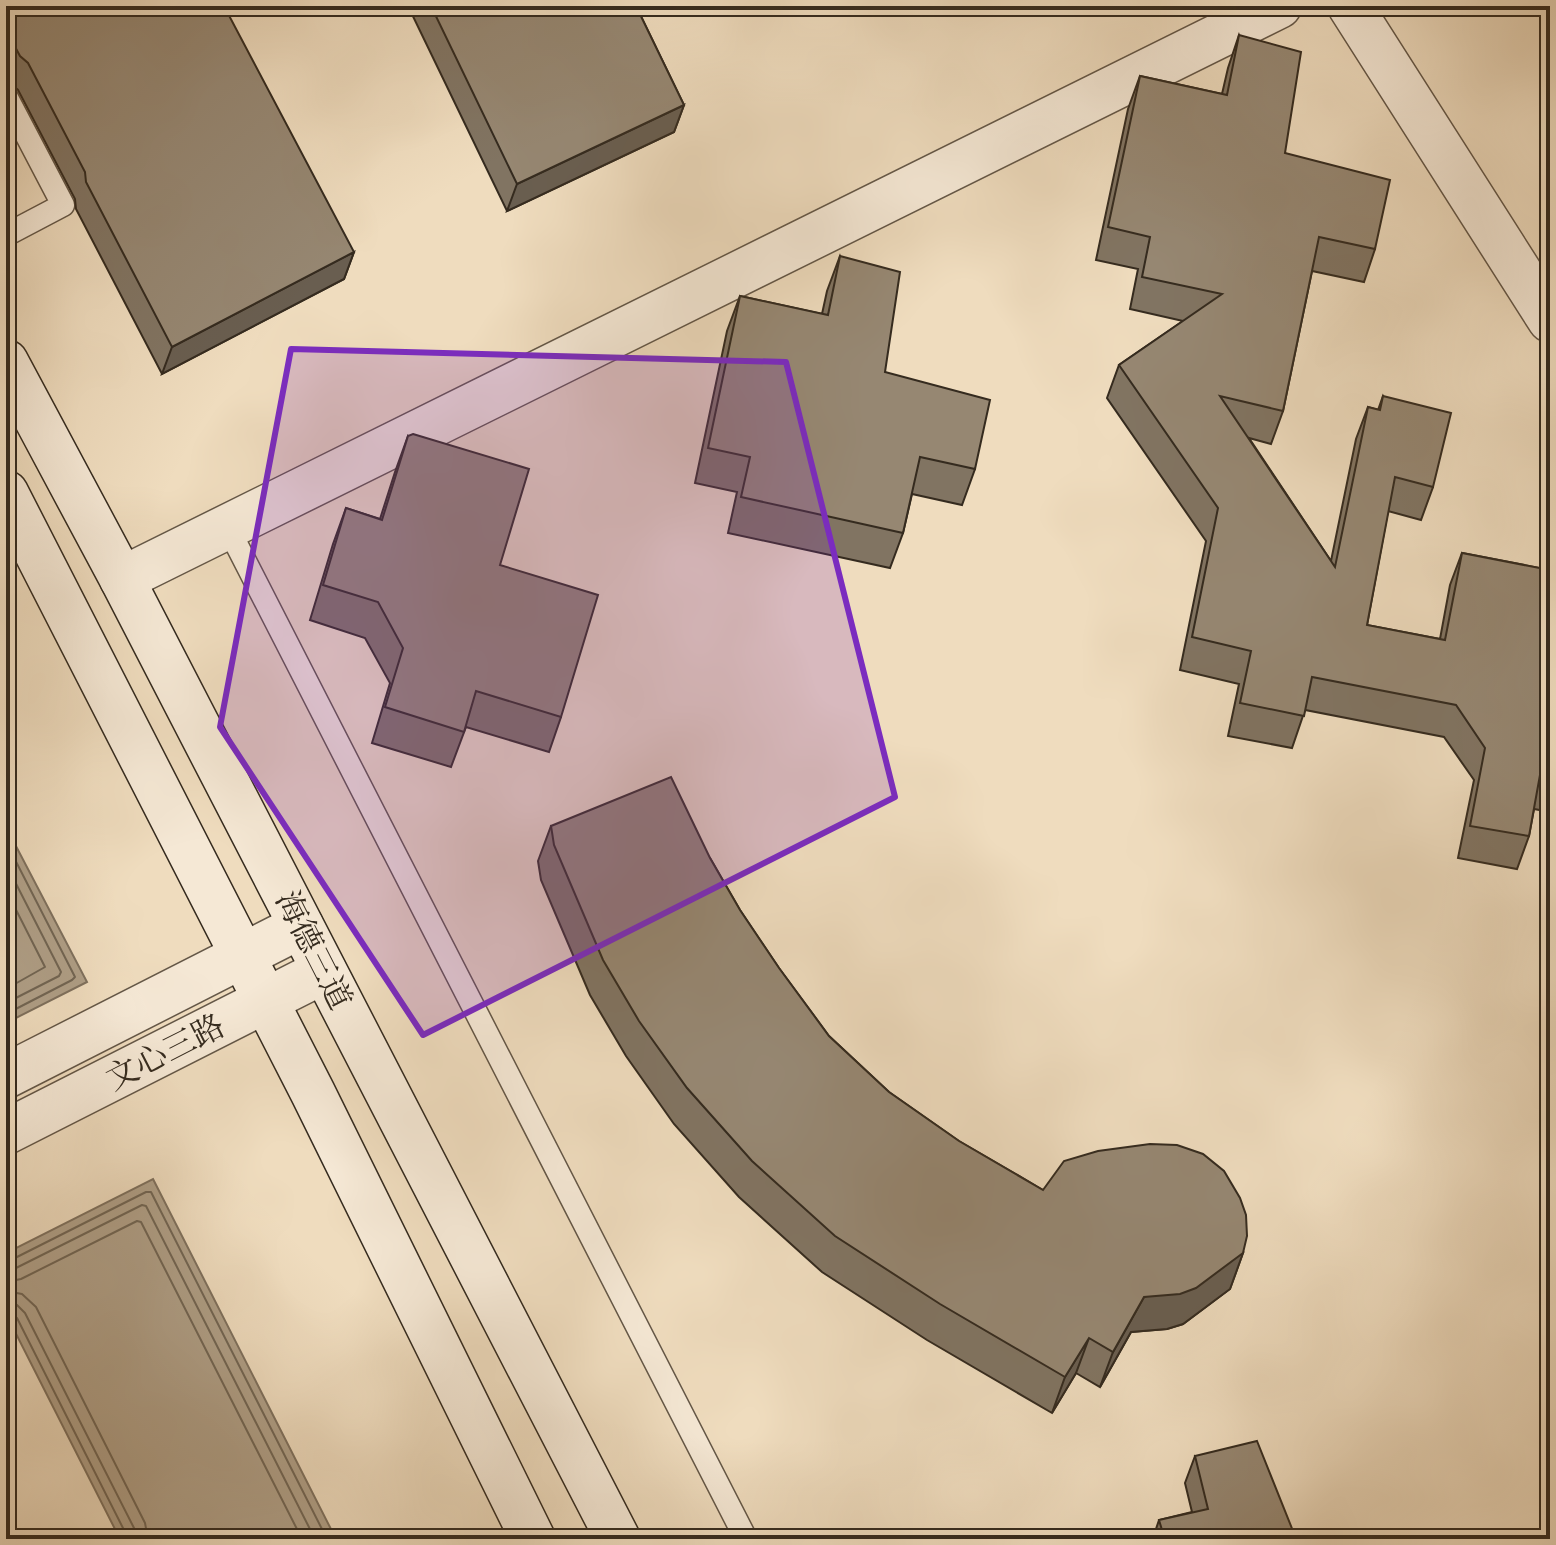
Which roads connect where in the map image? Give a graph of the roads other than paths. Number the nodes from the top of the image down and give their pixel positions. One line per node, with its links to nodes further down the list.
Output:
1 (1279, 6): 8 (main road)
2 (1350, 6): 5 (main road)
3 (6, 96): 4 (lane)
4 (6, 235)
5 (1550, 320)
6 (6, 362): 9 (main road, 海德三道)
7 (6, 493): 11 (main road, 海德三道)
8 (227, 526): 9 (main road); 18 (lane)
9 (122, 579): 10 (main road, 海德三道)
10 (301, 926): 11 (main road, 文心三路); 12 (main road, 海德三道)
11 (243, 955): 13 (main road, 海德三道); 14 (main road, 文心三路)
12 (324, 971): 13 (main road, 文心三路); 17 (main road, 海德三道)
13 (267, 1001): 15 (main road, 文心三路); 16 (main road, 海德三道)
14 (6, 1076)
15 (6, 1132)
16 (533, 1539)
17 (618, 1539)
18 (746, 1539)

